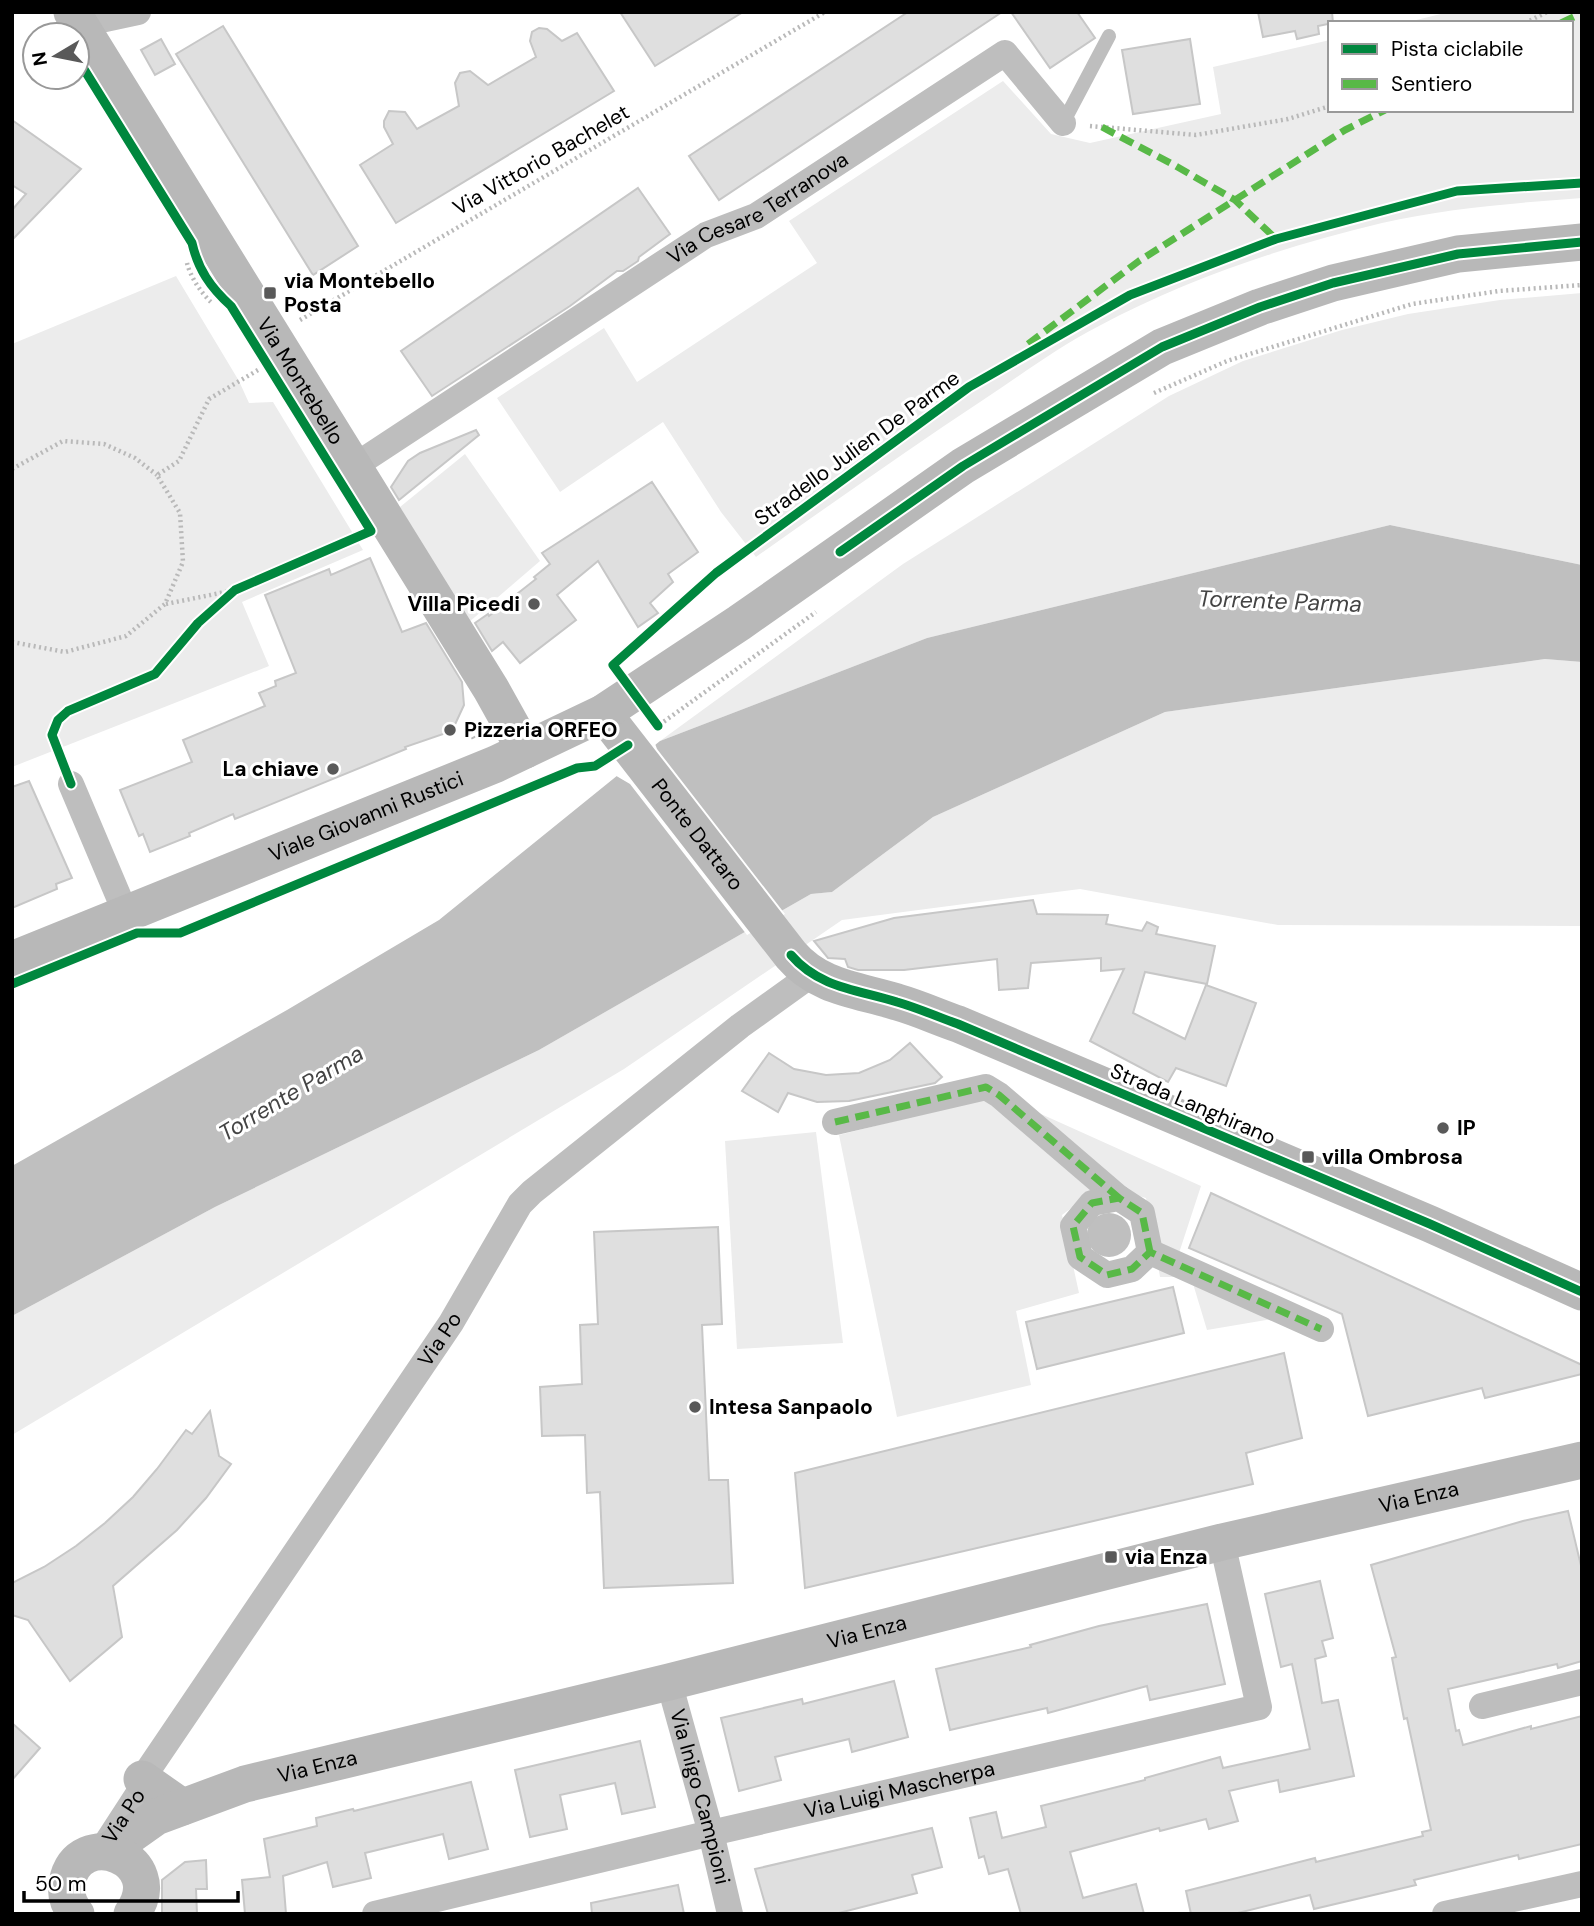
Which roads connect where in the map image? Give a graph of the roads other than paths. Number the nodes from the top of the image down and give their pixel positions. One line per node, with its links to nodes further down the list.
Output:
1 (138, 12): 2 (street)
2 (77, 20): 6 (street, Via Montebello)
3 (1109, 36): 4 (lane)
4 (1063, 123): 6 (street, Via Cesare Terranova)
5 (1582, 242): 7 (street, Viale Giovanni Rustici)
6 (353, 467): 8 (street, Via Montebello)
7 (603, 713): 8 (street, Viale Giovanni Rustici); 12 (street, Ponte Dattaro)
8 (525, 750): 10 (street, Viale Giovanni Rustici)
9 (71, 785): 10 (street)
10 (126, 914): 11 (street, Viale Giovanni Rustici)
11 (12, 960)
12 (801, 965): 16 (street, Strada Langhirano); 23 (street, Via Po)
13 (835, 1122): 14 (street)
14 (1119, 1198): 15 (street); 15 (street)
15 (1150, 1252): 17 (street)
16 (1582, 1292)
17 (1321, 1329)
18 (1582, 1460): 19 (street, Via Enza)
19 (1222, 1542): 20 (street, Via Enza); 25 (street, Via Luigi Mascherpa)
20 (669, 1682): 24 (street, Via Enza); 25 (street, Via Inigo Campioni)
21 (1582, 1682): 22 (street)
22 (1482, 1706)
23 (142, 1779): 24 (street, Via Po); 26 (street, Via Po)
24 (169, 1812): 26 (street, Via Po)
25 (711, 1833): 31 (street, Via Luigi Mascherpa); 32 (street, Via Inigo Campioni)
26 (114, 1857): 28 (street, Via Po); 30 (street, Via Po)
27 (1582, 1884): 29 (street)
28 (66, 1909)
29 (1452, 1913)
30 (132, 1914)
31 (376, 1914)
32 (730, 1914)

